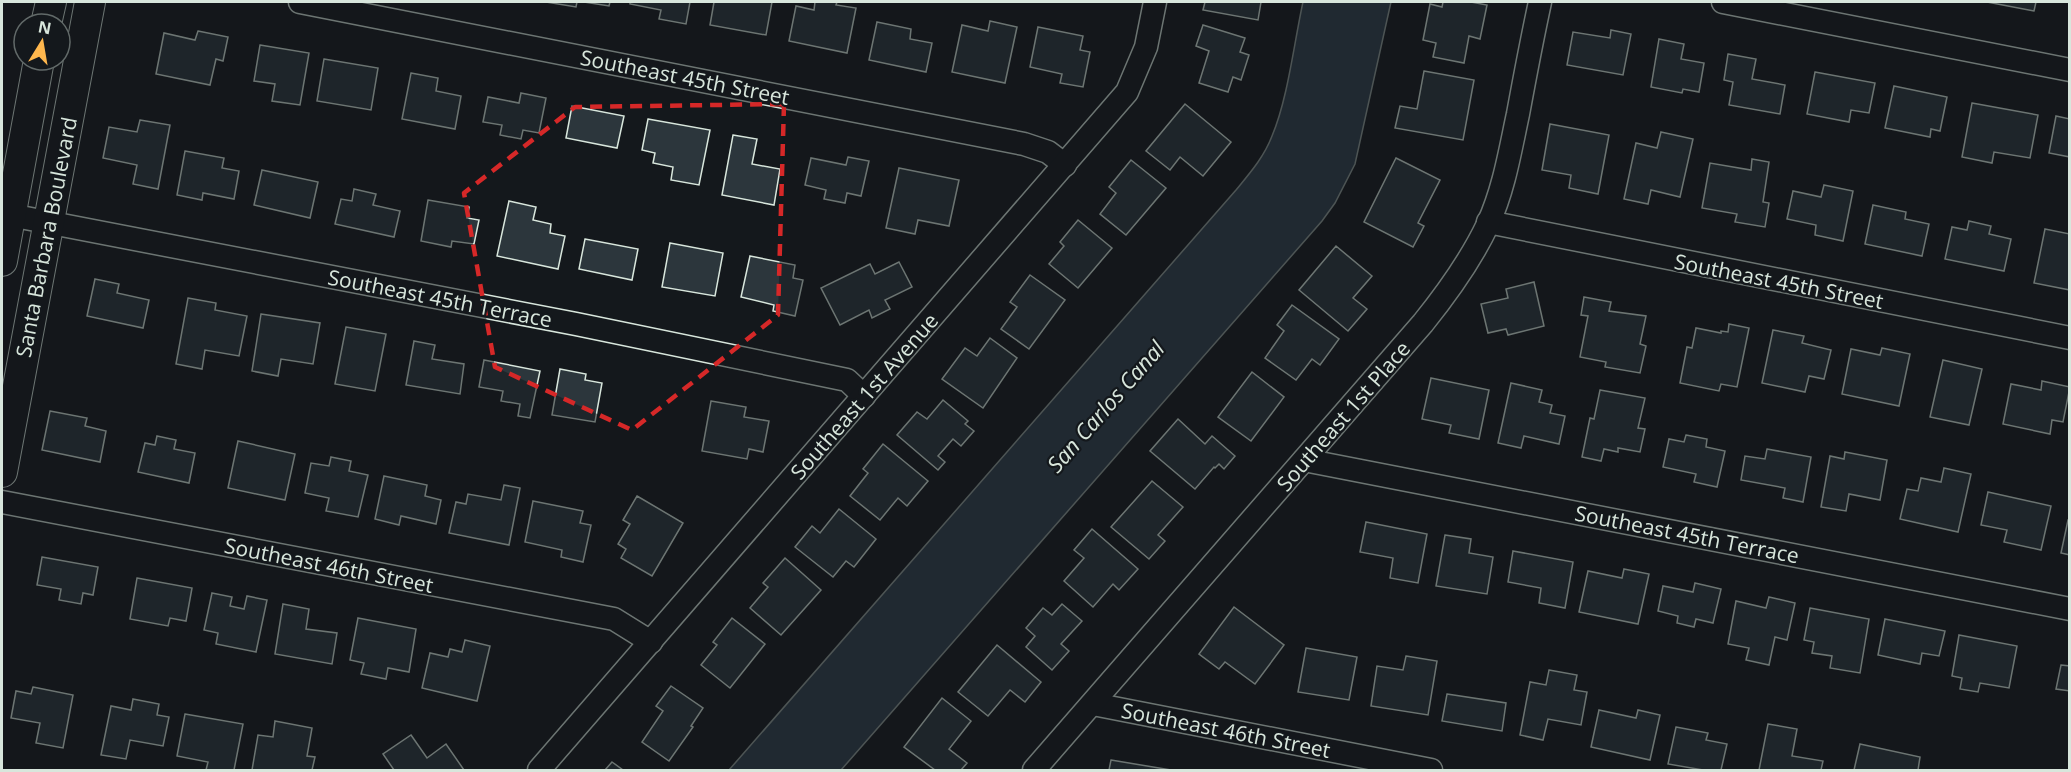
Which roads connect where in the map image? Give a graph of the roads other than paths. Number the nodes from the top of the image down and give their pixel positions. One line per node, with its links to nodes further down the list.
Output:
1 (90, 2): 11 (main road, Santa Barbara Boulevard)
2 (300, 2): 8 (street, Southeast 45th Street)
3 (1155, 2): 8 (street, Southeast 1st Avenue)
4 (1540, 2): 10 (street, Southeast 1st Place)
5 (1723, 2): 6 (street)
6 (2070, 70)
7 (37, 72): 9 (main road, Santa Barbara Boulevard)
8 (1065, 165): 14 (street, Southeast 1st Avenue)
9 (10, 215): 11 (street, Southeast 45th Terrace); 12 (main road, Santa Barbara Boulevard)
10 (1488, 222): 13 (street, Southeast 45th Street); 15 (street, Southeast 1st Place)
11 (49, 223): 14 (street, Southeast 45th Terrace); 16 (main road, Santa Barbara Boulevard)
12 (2, 261)
13 (2070, 338)
14 (864, 396): 19 (street, Southeast 1st Avenue)
15 (1304, 460): 18 (street, Southeast 45th Terrace); 20 (street, Southeast 1st Place)
16 (2, 472)
17 (2, 502): 19 (street, Southeast 46th Street)
18 (2070, 609)
19 (651, 642): 21 (street, Southeast 1st Avenue)
20 (1093, 704): 22 (street, Southeast 1st Place); 23 (street, Southeast 46th Street)
21 (538, 771)
22 (1034, 771)
23 (1431, 771)

